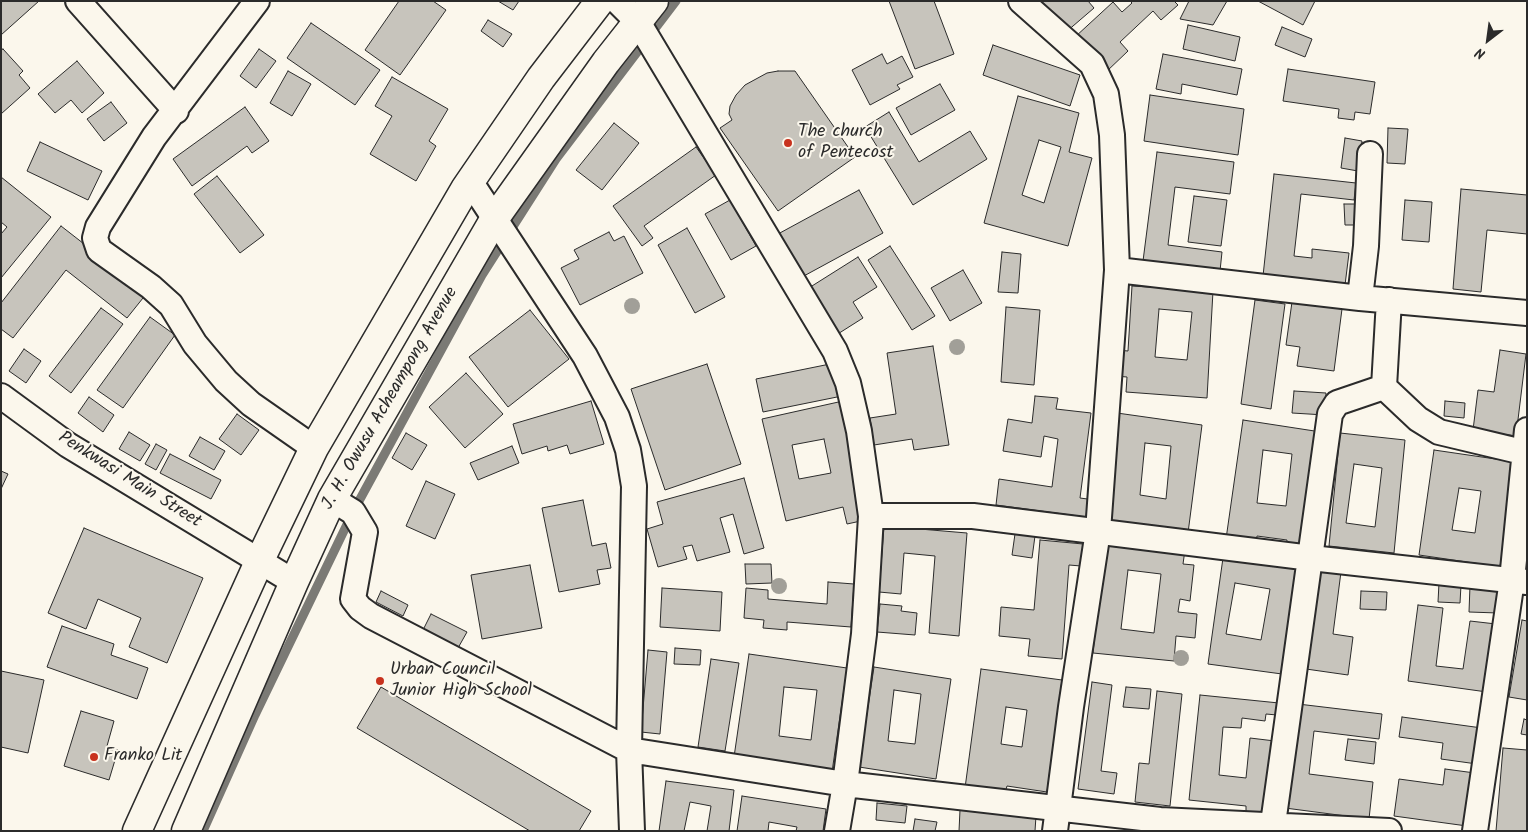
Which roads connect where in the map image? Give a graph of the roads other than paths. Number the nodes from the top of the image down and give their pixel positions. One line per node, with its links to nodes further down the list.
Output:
1 (78, 1): 7 (street)
2 (257, 1): 7 (street)
3 (600, 1): 9 (street)
4 (617, 1): 6 (street)
5 (1021, 1): 11 (street)
6 (646, 12): 10 (street, J. H. Owusu Acheampong Avenue); 20 (street)
7 (176, 110): 18 (street)
8 (1370, 154): 12 (street)
9 (470, 181): 10 (street); 18 (street)
10 (495, 218): 19 (street, J. H. Owusu Acheampong Avenue); 26 (street)
11 (1116, 270): 12 (street); 21 (street)
12 (1360, 298): 13 (street)
13 (1389, 300): 14 (street); 15 (street)
14 (1527, 313)
15 (1384, 387): 17 (street); 22 (street)
16 (1, 396): 23 (street, Penkwasi Main Street)
17 (1526, 445): 24 (street)
18 (314, 448): 23 (street)
19 (332, 499): 25 (street, J. H. Owusu Acheampong Avenue); 26 (street)
20 (871, 516): 21 (street); 27 (street)
21 (1098, 530): 22 (street); 28 (street)
22 (1311, 558): 24 (street); 29 (street)
23 (259, 562): 25 (street, Penkwasi Main Street); 30 (street)
24 (1519, 581): 35 (street)
25 (294, 582): 31 (street, J. H. Owusu Acheampong Avenue)
26 (629, 750): 27 (street); 32 (street)
27 (845, 784): 28 (street); 33 (street)
28 (1056, 819): 29 (street)
29 (1272, 829): 34 (street)
30 (137, 831)
31 (186, 831)
32 (632, 831)
33 (836, 831)
34 (1389, 831)
35 (1475, 831)

